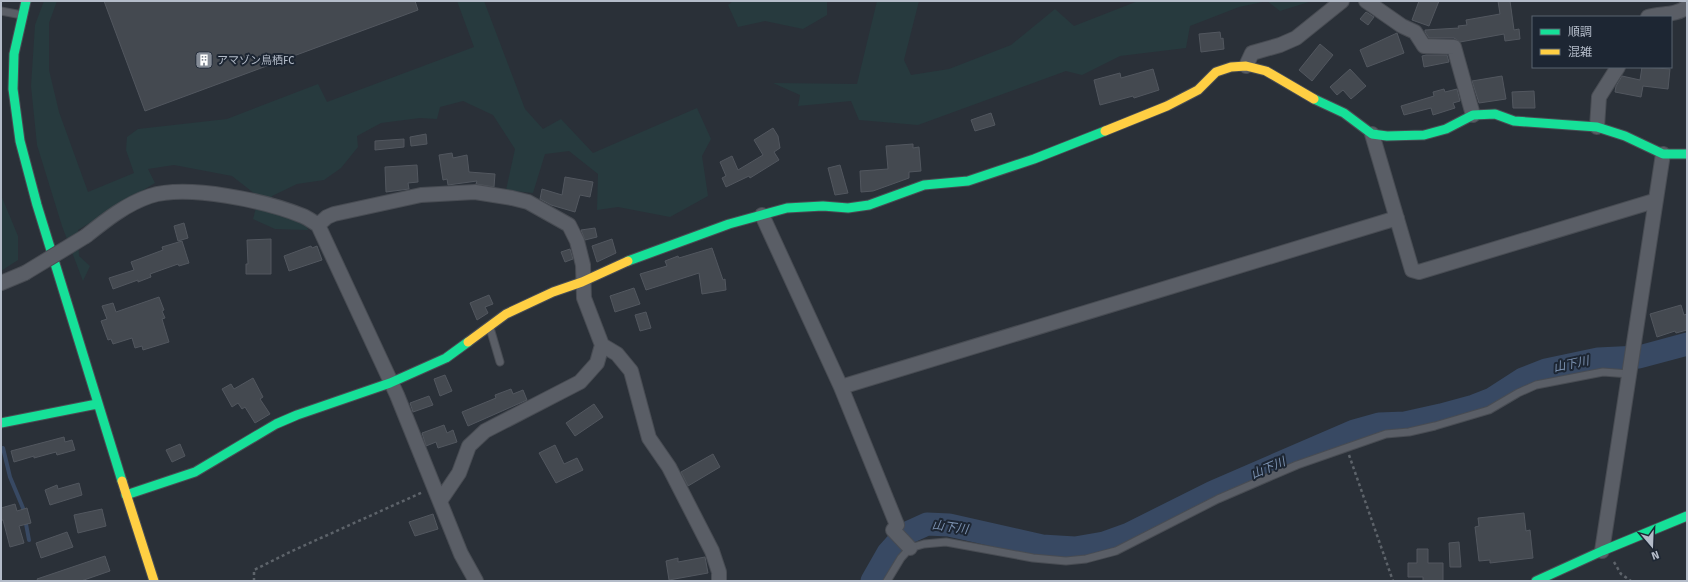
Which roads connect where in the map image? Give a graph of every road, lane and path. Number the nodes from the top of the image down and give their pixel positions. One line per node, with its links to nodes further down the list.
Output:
1 (26, 1): 6 (street)
2 (1342, 1): 9 (street)
3 (1366, 1): 11 (street)
4 (1687, 7): 7 (street)
5 (1, 11): 6 (lane)
6 (22, 15): 8 (street)
7 (1652, 16)
8 (7, 55): 28 (street)
9 (1246, 66): 13 (street); 17 (street)
10 (1617, 68): 12 (street)
11 (1474, 115): 12 (street); 13 (street)
12 (1597, 127): 14 (street)
13 (1372, 134): 18 (street)
14 (1663, 154): 15 (street); 16 (street)
15 (1687, 154)
16 (1654, 201): 18 (street); 25 (street)
17 (762, 215): 20 (street); 27 (street)
18 (1397, 218): 27 (street)
19 (318, 225): 20 (street); 21 (street, bridge); 26 (street)
20 (582, 282): 22 (street); 23 (street)
21 (1, 283)
22 (490, 326): 24 (lane); 26 (street)
23 (602, 346): 33 (street); 40 (street)
24 (500, 362)
25 (1629, 374): 30 (lane); 36 (street)
26 (390, 383): 31 (street); 32 (street)
27 (841, 387): 35 (street)
28 (97, 404): 29 (street); 32 (street)
29 (1, 423)
30 (1346, 448): 35 (lane); 42 (path)
31 (434, 487): 33 (street); 38 (path)
32 (126, 495): 37 (street)
33 (440, 501): 39 (street)
34 (1687, 516): 36 (street)
35 (909, 547): 41 (lane)
36 (1602, 551): 43 (street); 44 (path)
37 (154, 581)
38 (254, 581)
39 (476, 581)
40 (719, 581)
41 (888, 581)
42 (1393, 581)
43 (1536, 581)
44 (1631, 581)

